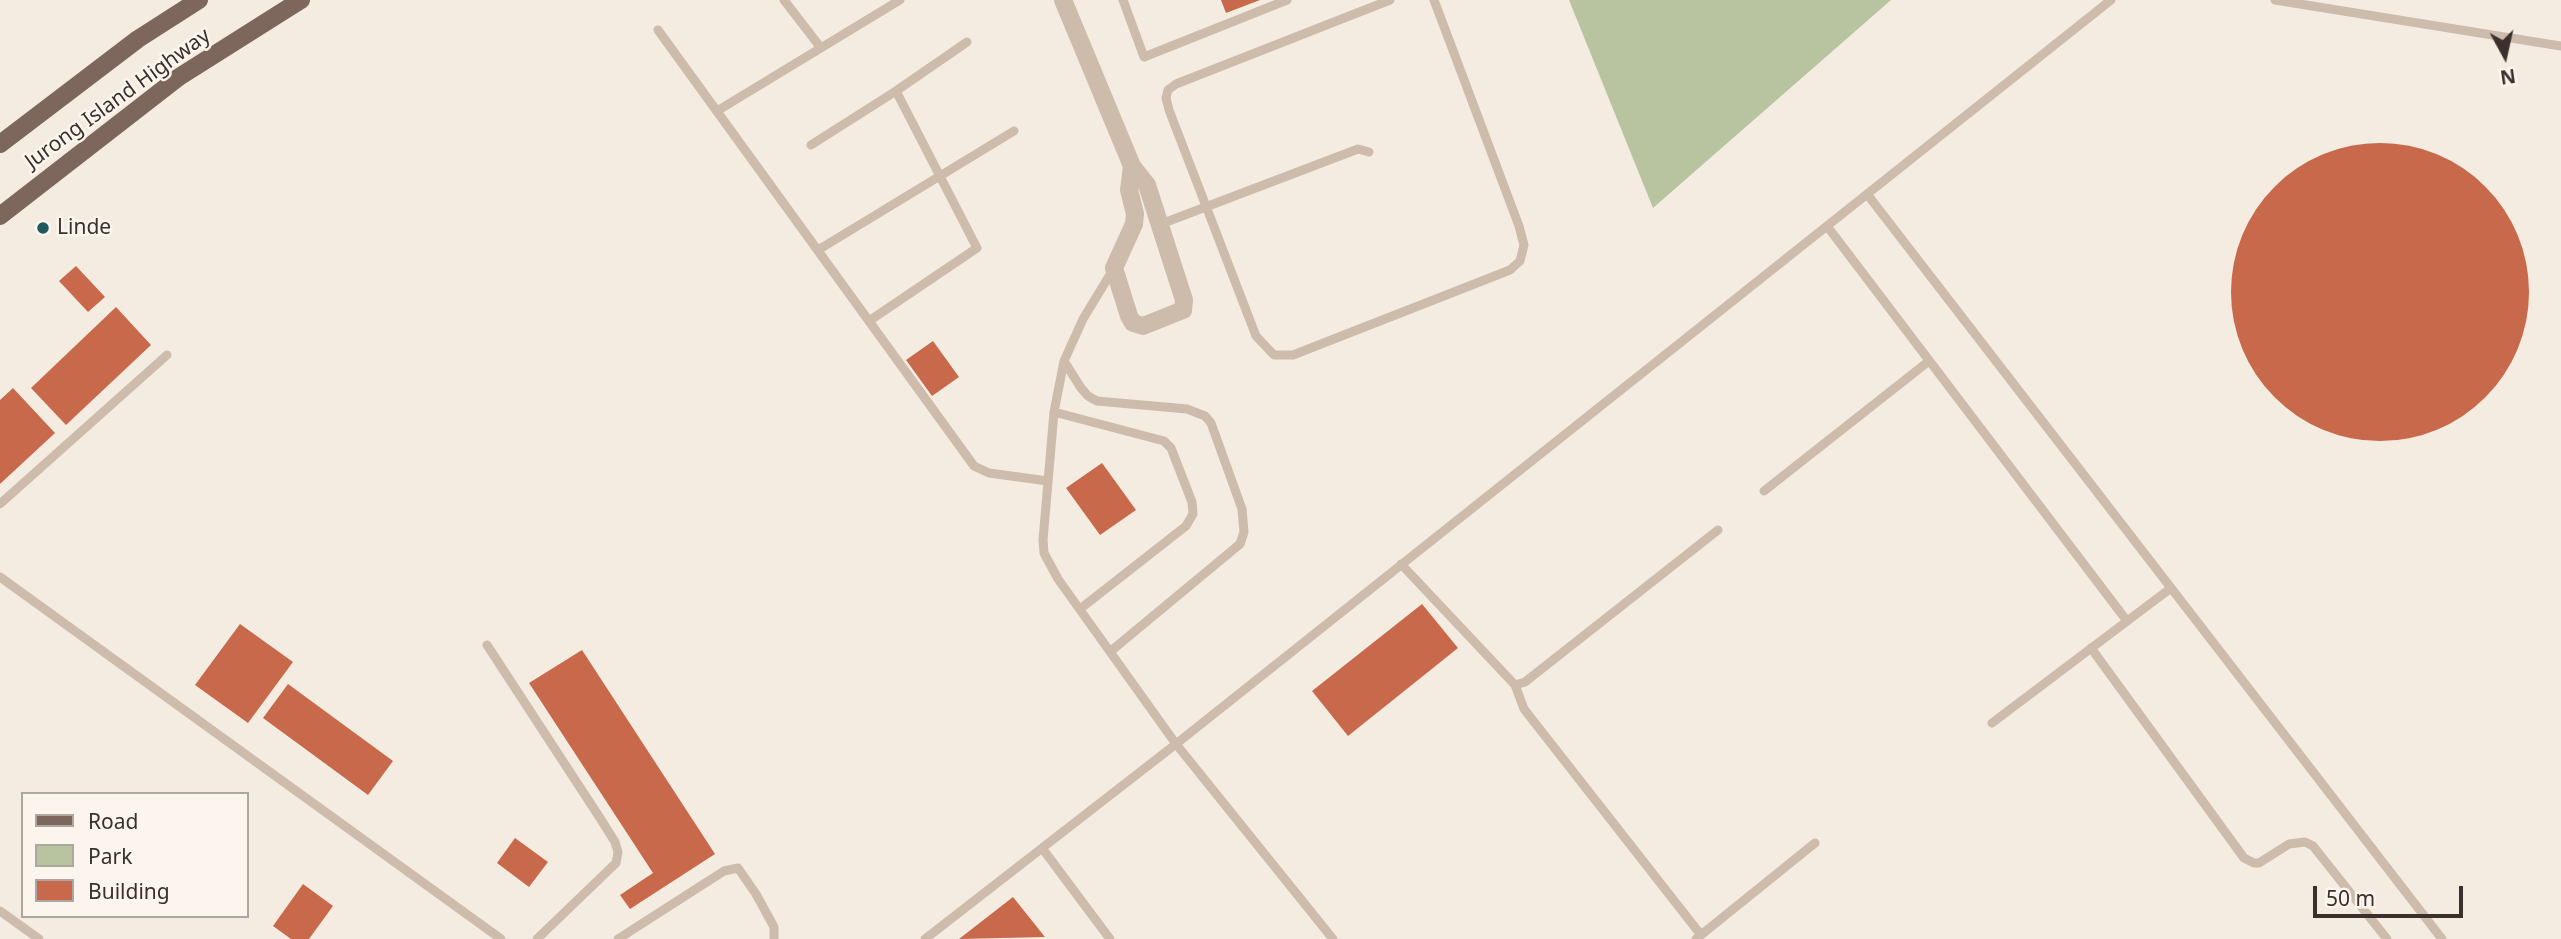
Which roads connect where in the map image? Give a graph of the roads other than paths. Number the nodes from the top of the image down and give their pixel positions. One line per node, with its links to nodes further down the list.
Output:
1 (199, 0): 19 (main road, Jurong Island Highway)
2 (301, 0): 26 (main road, Jurong Island Highway)
3 (784, 0): 15 (lane)
4 (900, 0): 15 (lane)
5 (1063, 0): 22 (street)
6 (1123, 0): 7 (lane)
7 (1287, 0)
8 (1390, 0): 25 (lane)
9 (1434, 0): 25 (lane)
10 (2111, 0): 24 (lane)
11 (2275, 0): 14 (lane)
12 (658, 30): 17 (lane)
13 (967, 42): 16 (lane)
14 (2561, 46)
15 (821, 48): 17 (lane)
16 (896, 91): 20 (lane); 23 (lane)
17 (717, 111): 29 (lane)
18 (1014, 131): 23 (lane)
19 (0, 144)
20 (811, 145)
21 (1369, 152): 25 (lane)
22 (1132, 166): 27 (street); 30 (street)
23 (939, 177): 29 (lane); 31 (lane)
24 (1867, 194): 28 (lane); 42 (lane)
25 (1206, 207): 27 (lane)
26 (0, 216)
27 (1161, 224): 30 (street)
28 (1827, 226): 33 (lane); 40 (lane)
29 (818, 250): 31 (lane)
30 (1114, 268): 34 (lane)
31 (869, 321): 36 (lane)
32 (167, 355): 38 (lane)
33 (1929, 360): 37 (lane); 44 (lane)
34 (1064, 361): 35 (lane); 47 (lane)
35 (1054, 412): 36 (lane); 43 (lane)
36 (1048, 481): 43 (lane)
37 (1764, 491)
38 (0, 504)
39 (1718, 530): 48 (lane)
40 (1402, 564): 48 (lane); 50 (lane)
41 (0, 577): 56 (lane)
42 (2171, 588): 44 (lane); 64 (lane)
43 (1080, 609): 47 (lane)
44 (2127, 621): 46 (lane)
45 (487, 645): 57 (lane)
46 (2091, 648): 49 (lane); 63 (lane)
47 (1111, 651): 50 (lane)
48 (1515, 685): 54 (lane)
49 (1992, 723)
50 (1176, 744): 52 (lane); 62 (lane)
51 (1815, 843): 54 (lane)
52 (1042, 848): 60 (lane); 61 (lane)
53 (0, 911): 55 (lane)
54 (1698, 937)
55 (39, 939)
56 (501, 939)
57 (537, 939)
58 (618, 939): 59 (lane)
59 (774, 939)
60 (925, 939)
61 (1110, 939)
62 (1333, 939)
63 (2387, 939)
64 (2442, 939)

